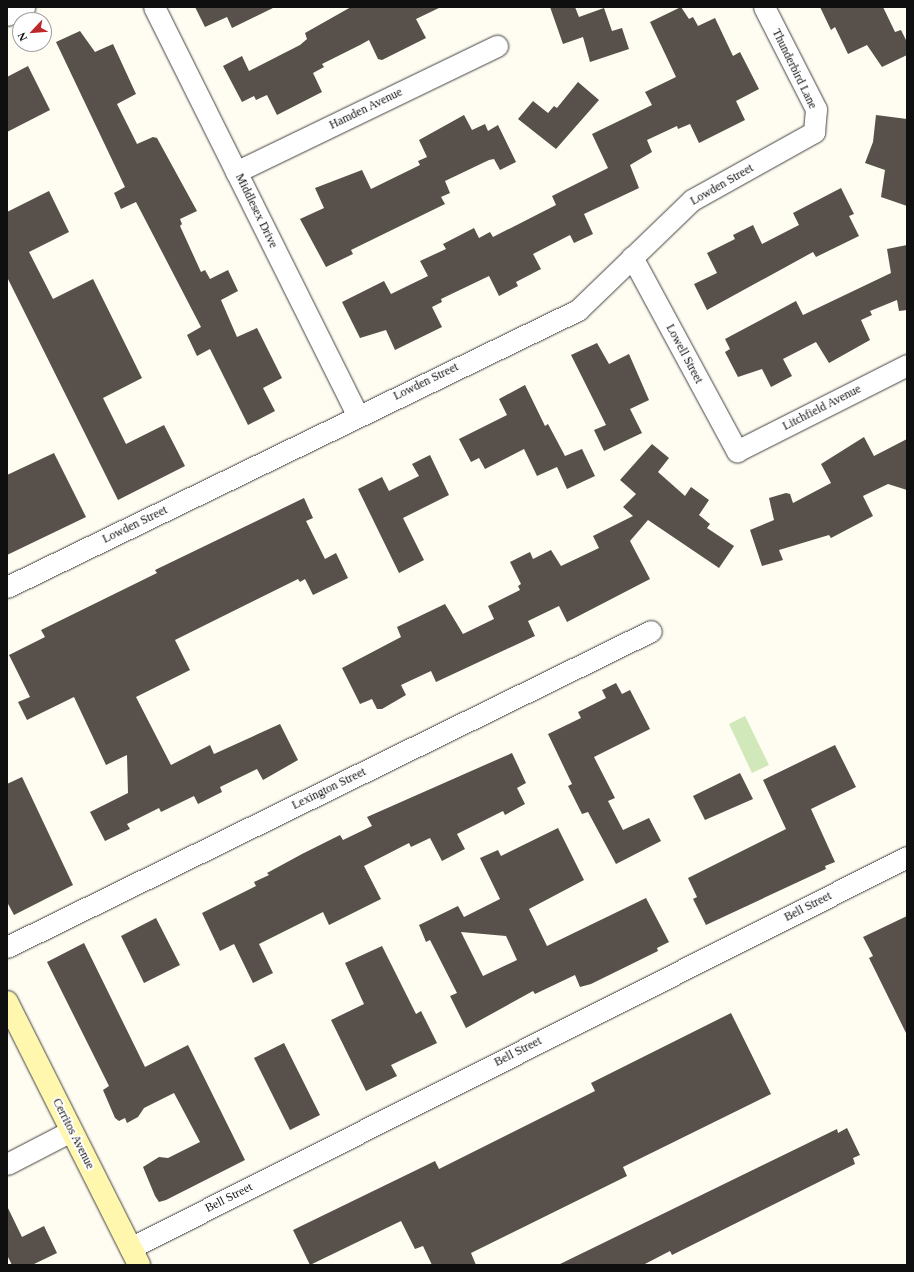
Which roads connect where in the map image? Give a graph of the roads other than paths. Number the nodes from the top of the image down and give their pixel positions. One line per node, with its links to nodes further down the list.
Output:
1 (24, 7): 4 (street)
2 (154, 7): 7 (street, Middlesex Drive)
3 (764, 7): 6 (street, Thunderbird Lane)
4 (7, 15)
5 (497, 46): 7 (street, Hamden Avenue)
6 (814, 132): 8 (street, Lowden Street)
7 (236, 172): 10 (street, Middlesex Drive)
8 (632, 257): 10 (street, Lowden Street); 11 (street, Lowell Street)
9 (907, 365): 11 (street, Litchfield Avenue)
10 (357, 415): 12 (street, Lowden Street)
11 (737, 451)
12 (7, 587)
13 (651, 631): 15 (street, Lexington Street)
14 (907, 857): 19 (street, Bell Street)
15 (7, 947)
16 (7, 1002): 17 (main road, Cerritos Avenue)
17 (72, 1131): 18 (street); 19 (main road, Cerritos Avenue)
18 (7, 1164)
19 (135, 1256)

